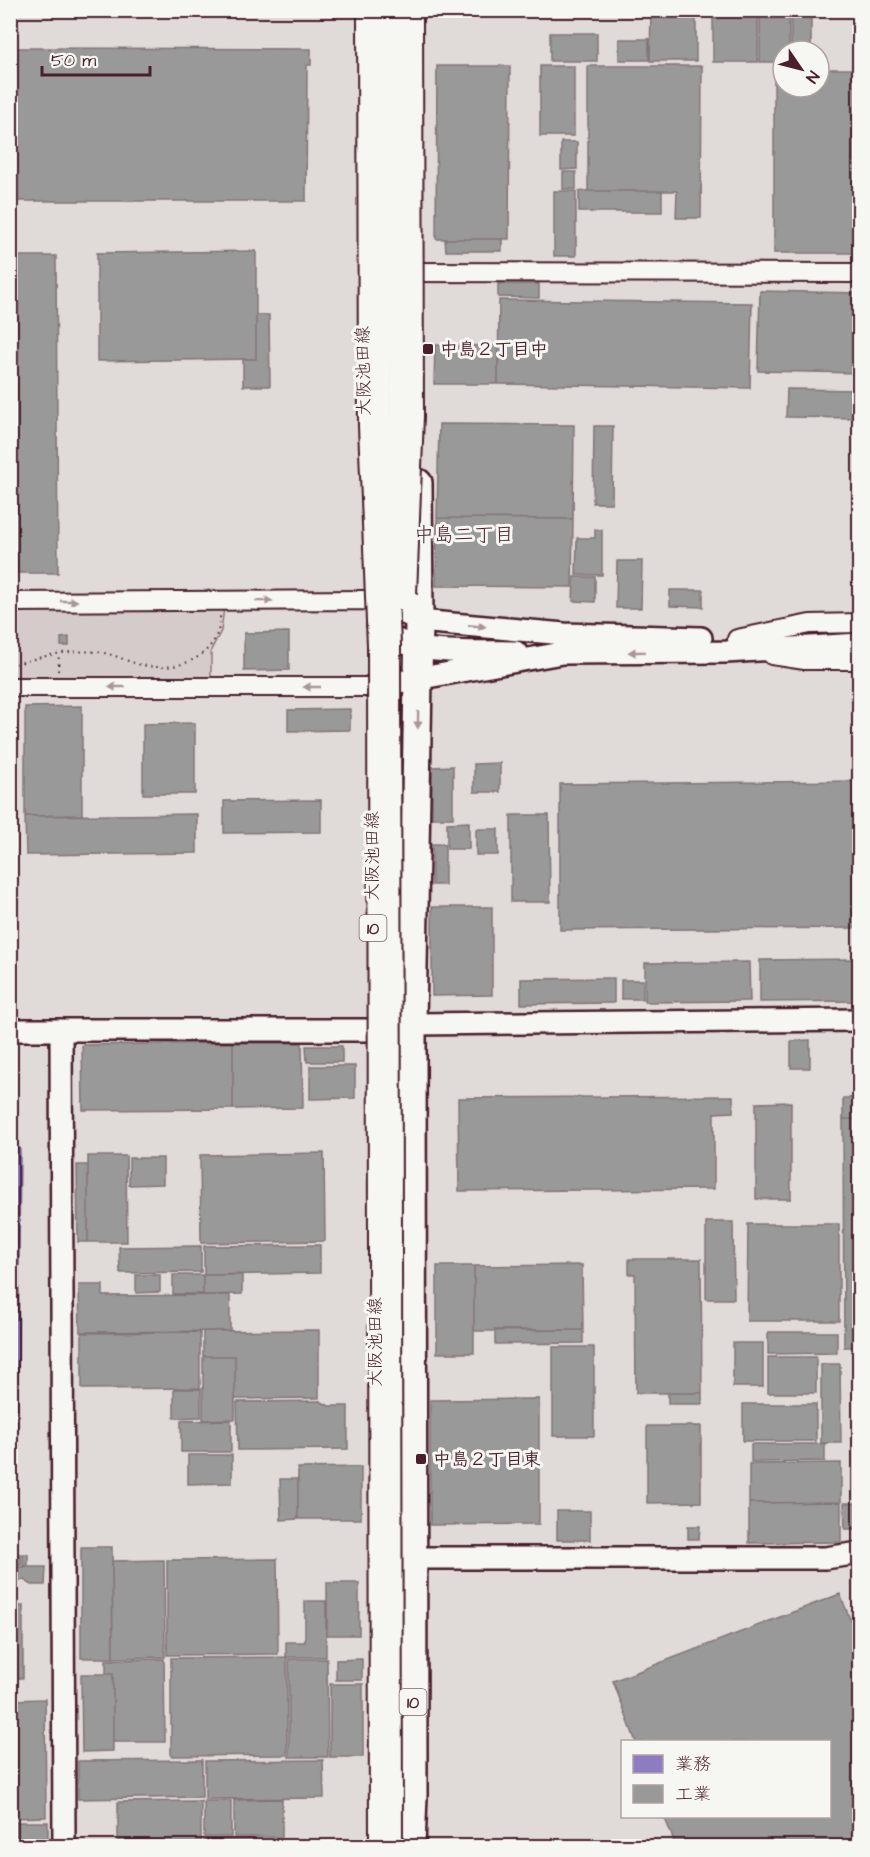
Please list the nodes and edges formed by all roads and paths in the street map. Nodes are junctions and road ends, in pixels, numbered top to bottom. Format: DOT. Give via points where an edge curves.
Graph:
graph roads {
  1 [pos="362,10"];
  2 [pos="417,10"];
  3 [pos="389,16"];
  4 [pos="362,272"];
  5 [pos="417,272"];
  6 [pos="860,273"];
  7 [pos="389,452"];
  8 [pos="366,600"];
  9 [pos="220,601"];
  10 [pos="10,602"];
  11 [pos="419,621"];
  12 [pos="860,623"];
  13 [pos="860,644"];
  14 [pos="737,645"];
  15 [pos="419,648"];
  16 [pos="59,653"];
  17 [pos="562,653"];
  18 [pos="860,660"];
  19 [pos="10,666"];
  20 [pos="58,670"];
  21 [pos="418,678"];
  22 [pos="10,687"];
  23 [pos="371,687"];
  24 [pos="860,1020"];
  25 [pos="412,1024"];
  26 [pos="61,1029"];
  27 [pos="374,1029"];
  28 [pos="10,1030"];
  29 [pos="860,1553"];
  30 [pos="376,1558"];
  31 [pos="413,1558"];
  32 [pos="64,1846"];
  33 [pos="378,1846"];
  34 [pos="386,1846"];
  35 [pos="402,1846"];
  36 [pos="412,1846"];
  1 -- 4 [label="main road, 大阪池田線 / 10"];
  2 -- 5 [label="main road, 大阪池田線 / 10"];
  3 -- 7 [label="highway"];
  3 -- 34 [label="highway, bridge" via="375,426 384,657"];
  3 -- 35 [label="highway, bridge" via="406,416 399,640"];
  4 -- 5 [label="street"];
  4 -- 8 [label="main road, 大阪池田線 / 10"];
  5 -- 6 [label="street"];
  5 -- 11 [label="main road, 大阪池田線 / 10"];
  9 -- 8 [label="street, one-way"];
  8 -- 11 [label="street"];
  8 -- 15 [label="street" via="374,620 386,634"];
  8 -- 23 [label="main road, 大阪池田線 / 10"];
  10 -- 9 [label="street, one-way"];
  9 -- 16 [label="path" via="218,629 211,645 183,665 143,665 99,652"];
  11 -- 14 [label="street, one-way"];
  11 -- 15 [label="main road, 大阪池田線 / 10"];
  12 -- 14 [label="street" via="810,624"];
  13 -- 14 [label="street"];
  14 -- 17 [label="street, one-way"];
  14 -- 18 [label="street" via="805,660"];
  15 -- 17 [label="street"];
  15 -- 21 [label="main road, 大阪池田線 / 10"];
  16 -- 19 [label="path"];
  16 -- 20 [label="path"];
  17 -- 21 [label="street"];
  21 -- 23 [label="street"];
  21 -- 25 [label="main road, 大阪池田線 / 10, one-way"];
  23 -- 22 [label="street, one-way"];
  23 -- 27 [label="main road, 大阪池田線 / 10"];
  24 -- 25 [label="street"];
  25 -- 27 [label="street"];
  25 -- 31 [label="main road, 大阪池田線 / 10"];
  26 -- 27 [label="street"];
  26 -- 28 [label="street"];
  26 -- 32 [label="street"];
  27 -- 30 [label="main road, 大阪池田線 / 10"];
  29 -- 31 [label="street" via="825,1558"];
  30 -- 31 [label="street"];
  30 -- 33 [label="main road, 大阪池田線 / 10"];
  31 -- 36 [label="main road, 大阪池田線 / 10"];
}
